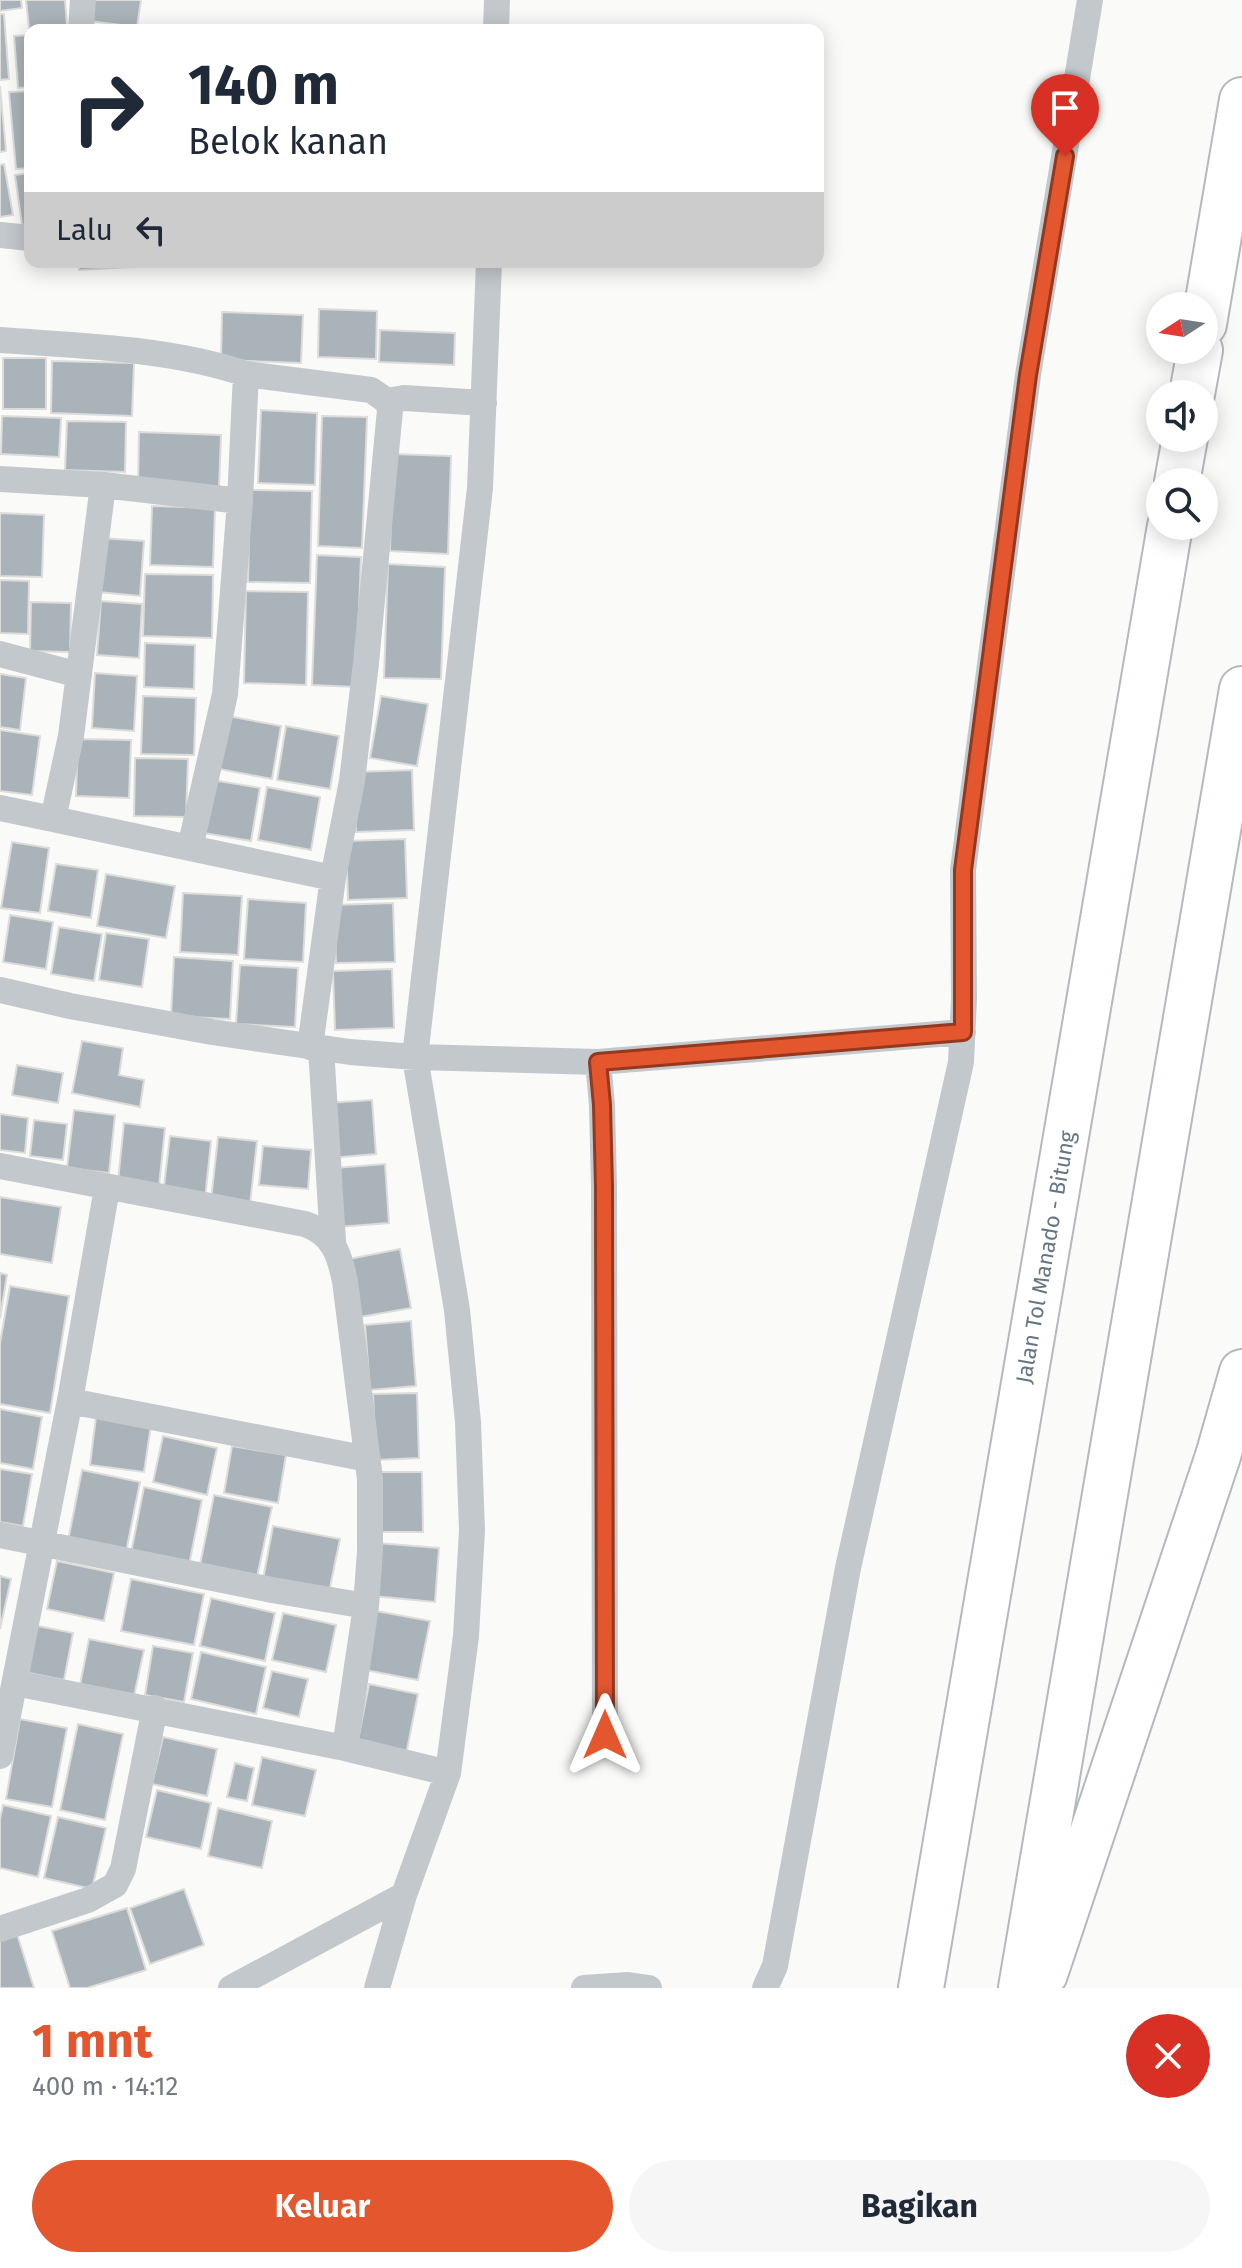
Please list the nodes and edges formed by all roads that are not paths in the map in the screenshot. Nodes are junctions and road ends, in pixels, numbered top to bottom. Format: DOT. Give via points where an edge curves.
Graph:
graph roads {
  1 [pos="83,0"];
  2 [pos="497,0"];
  3 [pos="1090,0"];
  4 [pos="81,24"];
  5 [pos="496,24"];
  6 [pos="1242,100"];
  7 [pos="0,235"];
  8 [pos="24,237"];
  9 [pos="489,268"];
  10 [pos="1209,292"];
  11 [pos="0,340"];
  12 [pos="246,374"];
  13 [pos="387,401"];
  14 [pos="484,403"];
  15 [pos="0,479"];
  16 [pos="103,485"];
  17 [pos="240,501"];
  18 [pos="1168,540"];
  19 [pos="0,654"];
  20 [pos="79,675"];
  21 [pos="1242,689"];
  22 [pos="0,808"];
  23 [pos="53,819"];
  24 [pos="190,848"];
  25 [pos="333,878"];
  26 [pos="0,990"];
  27 [pos="963,1032"];
  28 [pos="315,1048"];
  29 [pos="415,1057"];
  30 [pos="598,1062"];
  31 [pos="0,1166"];
  32 [pos="107,1188"];
  33 [pos="333,1241"];
  34 [pos="1242,1372"];
  35 [pos="70,1401"];
  36 [pos="368,1459"];
  37 [pos="0,1535"];
  38 [pos="42,1544"];
  39 [pos="366,1606"];
  40 [pos="15,1683"];
  41 [pos="155,1708"];
  42 [pos="605,1735"];
  43 [pos="345,1748"];
  44 [pos="0,1756"];
  45 [pos="448,1773"];
  46 [pos="404,1895"];
  47 [pos="0,1929"];
  48 [pos="231,1988"];
  49 [pos="377,1988"];
  50 [pos="584,1988"];
  51 [pos="649,1988"];
  52 [pos="765,1988"];
  53 [pos="921,1988"];
  54 [pos="1021,1988"];
  55 [pos="1041,1988"];
  1 -- 4 [label="street"];
  2 -- 5 [label="street"];
  3 -- 27 [label="street" via="1028,375 963,870"];
  6 -- 10 [label="highway"];
  7 -- 8 [label="street"];
  9 -- 14 [label="street"];
  11 -- 12 [label="street" via="108,348"];
  12 -- 13 [label="street" via="362,388"];
  12 -- 17 [label="street"];
  13 -- 14 [label="street"];
  13 -- 25 [label="street" via="366,663 352,781"];
  14 -- 29 [label="street" via="480,488"];
  15 -- 16 [label="street"];
  16 -- 17 [label="street"];
  16 -- 20 [label="street"];
  17 -- 24 [label="street" via="225,694"];
  18 -- 53 [label="highway, Jalan Tol Manado - Bitung"];
  19 -- 20 [label="street"];
  20 -- 23 [label="street"];
  21 -- 54 [label="highway"];
  22 -- 23 [label="street"];
  23 -- 24 [label="street"];
  24 -- 25 [label="street"];
  25 -- 28 [label="street"];
  26 -- 28 [label="street"];
  27 -- 30 [label="street"];
  27 -- 52 [label="street" via="961,1062 848,1568 775,1966"];
  28 -- 29 [label="street"];
  28 -- 33 [label="street"];
  29 -- 30 [label="street"];
  29 -- 45 [label="street" via="457,1310 468,1422 472,1530 466,1636"];
  30 -- 42 [label="street" via="604,1187"];
  31 -- 32 [label="street"];
  32 -- 33 [label="street" via="305,1224"];
  32 -- 35 [label="street"];
  33 -- 36 [label="street" via="345,1281"];
  34 -- 55 [label="highway"];
  35 -- 36 [label="street"];
  35 -- 38 [label="street"];
  36 -- 39 [label="street"];
  37 -- 38 [label="street"];
  38 -- 39 [label="street"];
  38 -- 40 [label="street"];
  39 -- 43 [label="street"];
  40 -- 41 [label="street"];
  40 -- 44 [label="street"];
  41 -- 43 [label="street"];
  41 -- 47 [label="street" via="123,1869 115,1885 88,1900"];
  43 -- 45 [label="street"];
  45 -- 46 [label="street"];
  46 -- 48 [label="street"];
  46 -- 49 [label="street"];
  50 -- 51 [label="street"];
}
